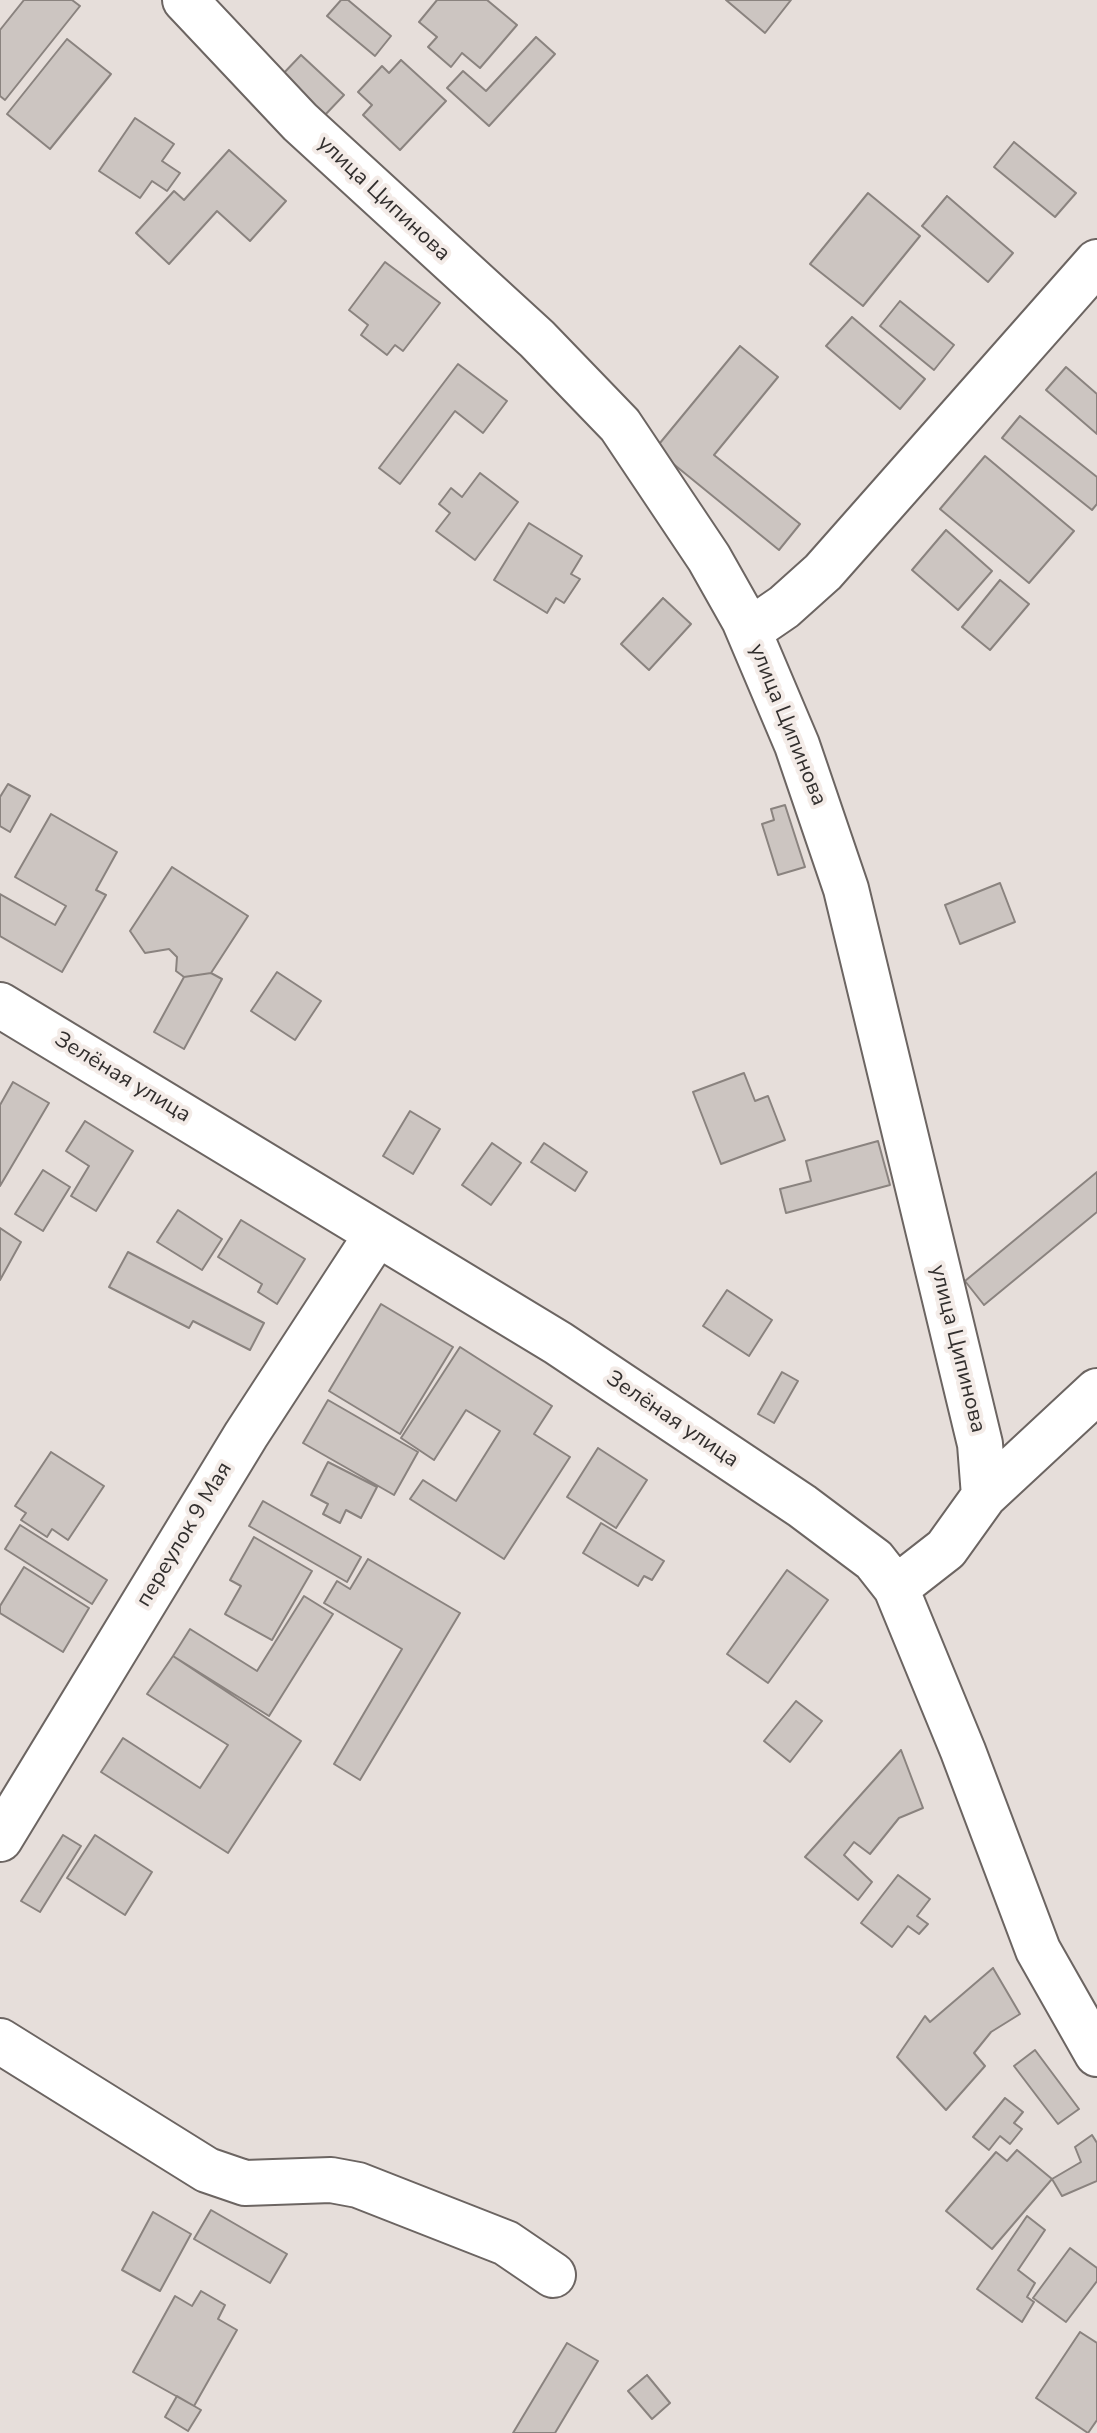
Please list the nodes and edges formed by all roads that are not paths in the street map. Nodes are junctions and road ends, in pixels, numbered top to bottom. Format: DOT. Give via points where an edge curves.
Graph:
graph roads {
  1 [pos="185,0"];
  2 [pos="1097,262"];
  3 [pos="749,631"];
  4 [pos="0,1005"];
  5 [pos="377,1234"];
  6 [pos="1097,1391"];
  7 [pos="984,1496"];
  8 [pos="896,1588"];
  9 [pos="0,1839"];
  10 [pos="0,2041"];
  11 [pos="1097,2054"];
  12 [pos="553,2275"];
  1 -- 3 [label="street, улица Ципинова" via="300,122 573,373 620,425 709,558"];
  2 -- 3 [label="street" via="823,572"];
  3 -- 7 [label="street, улица Ципинова" via="816,794 846,889 980,1444"];
  4 -- 5 [label="street, Зелёная улица"];
  5 -- 8 [label="street, Зелёная улица" via="558,1343 802,1506 874,1560"];
  5 -- 9 [label="street, переулок 9 Мая" via="246,1435"];
  6 -- 7 [label="street"];
  7 -- 8 [label="street" via="946,1549"];
  8 -- 11 [label="street, Зелёная улица" via="1038,1950"];
  10 -- 12 [label="street" via="207,2170 245,2183 331,2180 358,2185 506,2243"];
}
